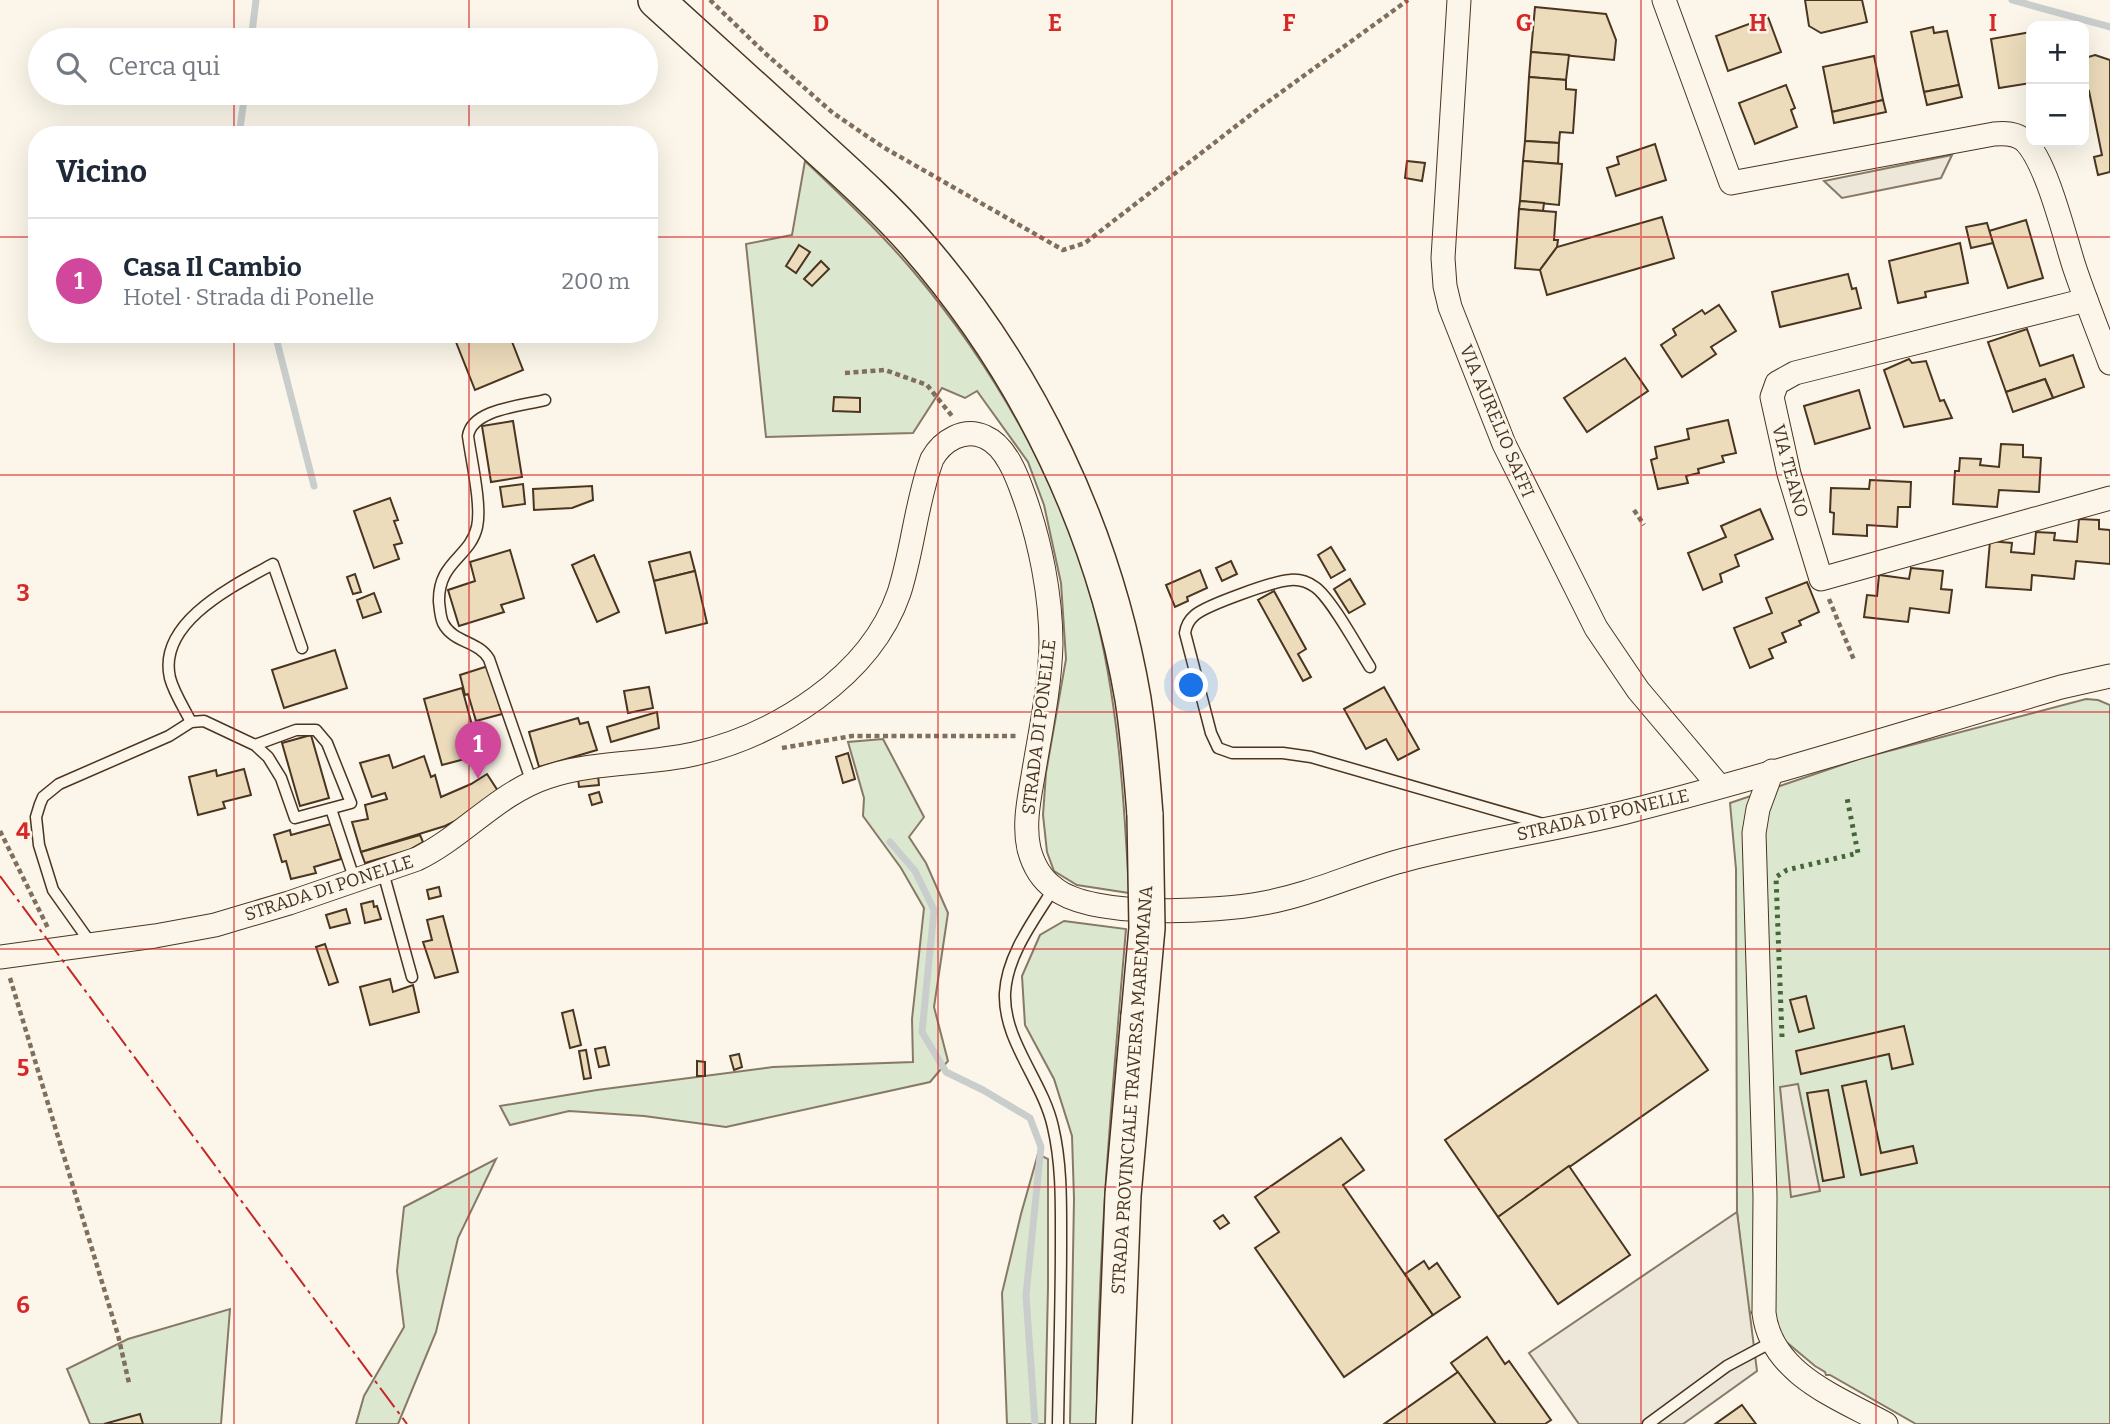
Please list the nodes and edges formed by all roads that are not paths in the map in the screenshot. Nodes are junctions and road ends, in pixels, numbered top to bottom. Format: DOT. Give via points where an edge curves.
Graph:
graph roads {
  1 [pos="656,0"];
  2 [pos="1459,0"];
  3 [pos="1664,0"];
  4 [pos="2086,300"];
  5 [pos="2110,363"];
  6 [pos="545,400"];
  7 [pos="2110,498"];
  8 [pos="302,648"];
  9 [pos="1370,667"];
  10 [pos="2110,676"];
  11 [pos="191,722"];
  12 [pos="256,744"];
  13 [pos="1772,771"];
  14 [pos="532,783"];
  15 [pos="1719,786"];
  16 [pos="331,809"];
  17 [pos="1556,827"];
  18 [pos="383,872"];
  19 [pos="355,881"];
  20 [pos="1054,888"];
  21 [pos="92,945"];
  22 [pos="3,957"];
  23 [pos="412,977"];
  24 [pos="1772,1342"];
  25 [pos="1058,1424"];
  26 [pos="1114,1424"];
  27 [pos="1648,1424"];
  28 [pos="1886,1424"];
  1 -- 26 [label="main road, STRADA PROVINCIALE TRAVERSA MAREMMANA, bridge" via="857,183 953,288 1042,426 1070,484 1110,598 1133,699 1145,815 1147,928 1121,1230"];
  2 -- 15 [label="street, VIA AURELIO SAFFI" via="1443,258 1450,306 1504,444 1596,628 1638,690"];
  3 -- 4 [label="street" via="1731,183 1994,134 2018,136 2032,150 2043,172"];
  4 -- 5 [label="street"];
  4 -- 7 [label="street, VIA TEANO" via="1795,373 1780,379 1772,397 1789,474 1821,579"];
  6 -- 14 [label="lane" via="486,415 468,430 477,528 444,573 439,597 446,628 489,659"];
  8 -- 11 [label="lane" via="273,564 209,601 181,631 169,665 174,688"];
  9 -- 17 [label="lane" via="1322,593 1304,581 1276,582 1213,606 1186,626 1211,733 1223,751 1311,757"];
  10 -- 13 [label="street, STRADA DI PONELLE"];
  11 -- 12 [label="lane" via="208,722"];
  11 -- 21 [label="lane" via="158,742 59,784 43,797 36,817 37,834 48,878"];
  12 -- 16 [label="lane" via="276,768 295,818"];
  12 -- 16 [label="lane" via="304,729 320,732 351,803"];
  13 -- 15 [label="street, STRADA DI PONELLE"];
  13 -- 24 [label="street" via="1754,833 1765,1186 1764,1313"];
  14 -- 18 [label="street, STRADA DI PONELLE" via="427,854"];
  14 -- 20 [label="street, STRADA DI PONELLE" via="568,770 719,747 780,723 809,704 862,656 883,627 901,585 932,459 941,446 962,435 987,438 1002,453 1020,486 1044,575 1050,659 1027,839 1035,864"];
  15 -- 17 [label="street, STRADA DI PONELLE"];
  16 -- 19 [label="lane"];
  17 -- 20 [label="street, STRADA DI PONELLE" via="1410,858 1303,894 1242,906 1175,910 1110,906 1074,900"];
  18 -- 19 [label="street, STRADA DI PONELLE"];
  18 -- 23 [label="lane"];
  19 -- 21 [label="street, STRADA DI PONELLE" via="215,925"];
  20 -- 25 [label="lane" via="1016,952 1005,998 1010,1026 1045,1100 1056,1144 1061,1217"];
  21 -- 22 [label="street, STRADA DI PONELLE"];
  24 -- 27 [label="lane" via="1727,1366"];
  24 -- 28 [label="street" via="1806,1379"];
}
